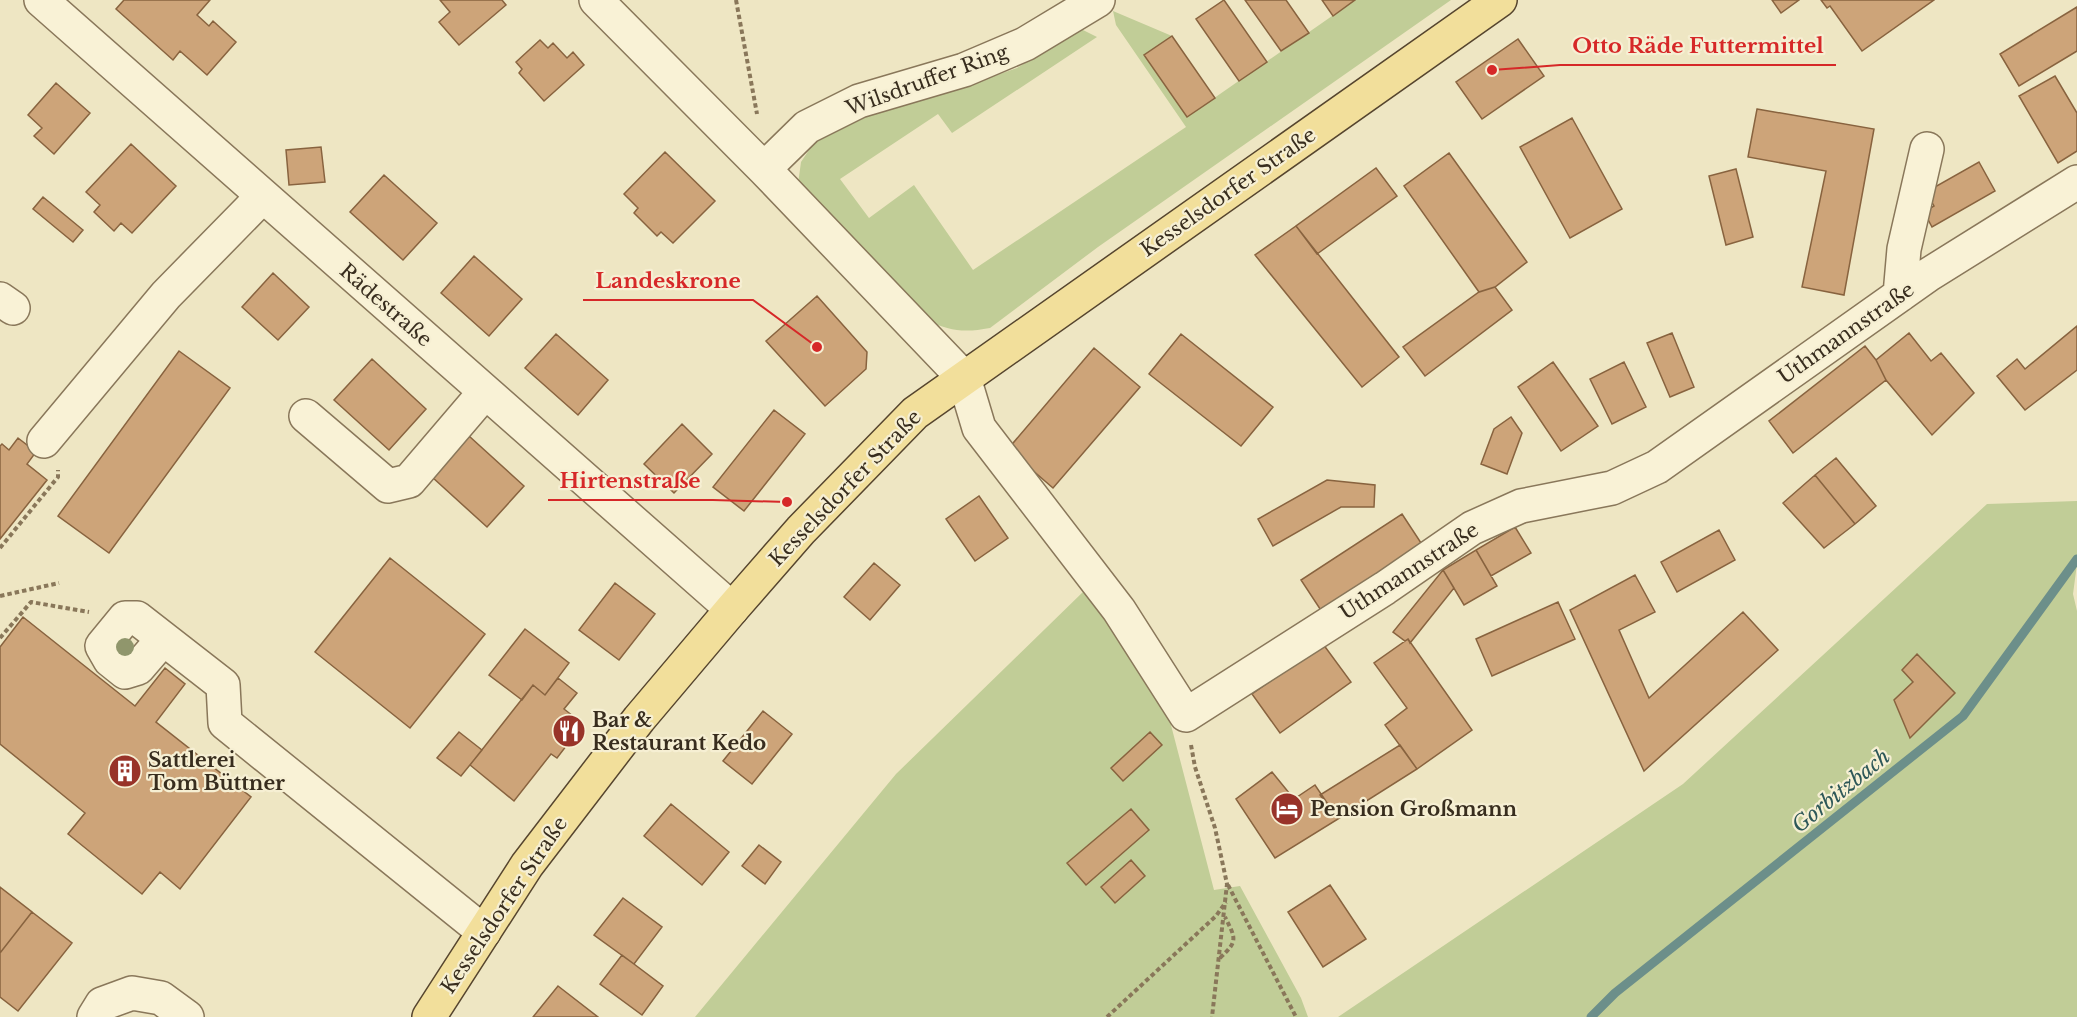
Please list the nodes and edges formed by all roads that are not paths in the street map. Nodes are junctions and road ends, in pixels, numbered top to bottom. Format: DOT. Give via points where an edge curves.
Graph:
graph roads {
  1 [pos="41,0"];
  2 [pos="596,0"];
  3 [pos="1098,0"];
  4 [pos="1500,0"];
  5 [pos="1927,149"];
  6 [pos="764,169"];
  7 [pos="2077,182"];
  8 [pos="262,196"];
  9 [pos="1900,295"];
  10 [pos="964,378"];
  11 [pos="485,392"];
  12 [pos="306,416"];
  13 [pos="53,430"];
  14 [pos="732,609"];
  15 [pos="163,639"];
  16 [pos="484,932"];
  17 [pos="101,1012"];
  18 [pos="142,1017"];
  19 [pos="187,1017"];
  20 [pos="429,1017"];
  1 -- 8 [label="street, Rädestraße"];
  2 -- 6 [label="street"];
  3 -- 6 [label="street, Wilsdruffer Ring" via="1025,44 964,70 859,101 807,127"];
  4 -- 10 [label="main road, Kesselsdorfer Straße"];
  5 -- 9 [label="street" via="1904,249"];
  6 -- 10 [label="street"];
  7 -- 9 [label="street, Uthmannstraße"];
  8 -- 11 [label="street, Rädestraße"];
  8 -- 13 [label="street" via="166,295"];
  9 -- 10 [label="street, Uthmannstraße" via="1657,467 1612,488 1521,506 1472,528 1186,715 1119,610 979,428"];
  10 -- 14 [label="main road, Kesselsdorfer Straße" via="915,413 809,521"];
  11 -- 12 [label="street" via="409,481 387,486"];
  11 -- 14 [label="street, Rädestraße"];
  14 -- 16 [label="main road, Kesselsdorfer Straße" via="639,719 527,865"];
  15 -- 15 [label="street" via="138,668 125,672 110,660 102,646 124,618 137,618"];
  15 -- 16 [label="street" via="223,685 225,723"];
  16 -- 20 [label="main road, Kesselsdorfer Straße"];
  17 -- 18 [label="street"];
  17 -- 19 [label="street" via="132,993 161,998"];
}
